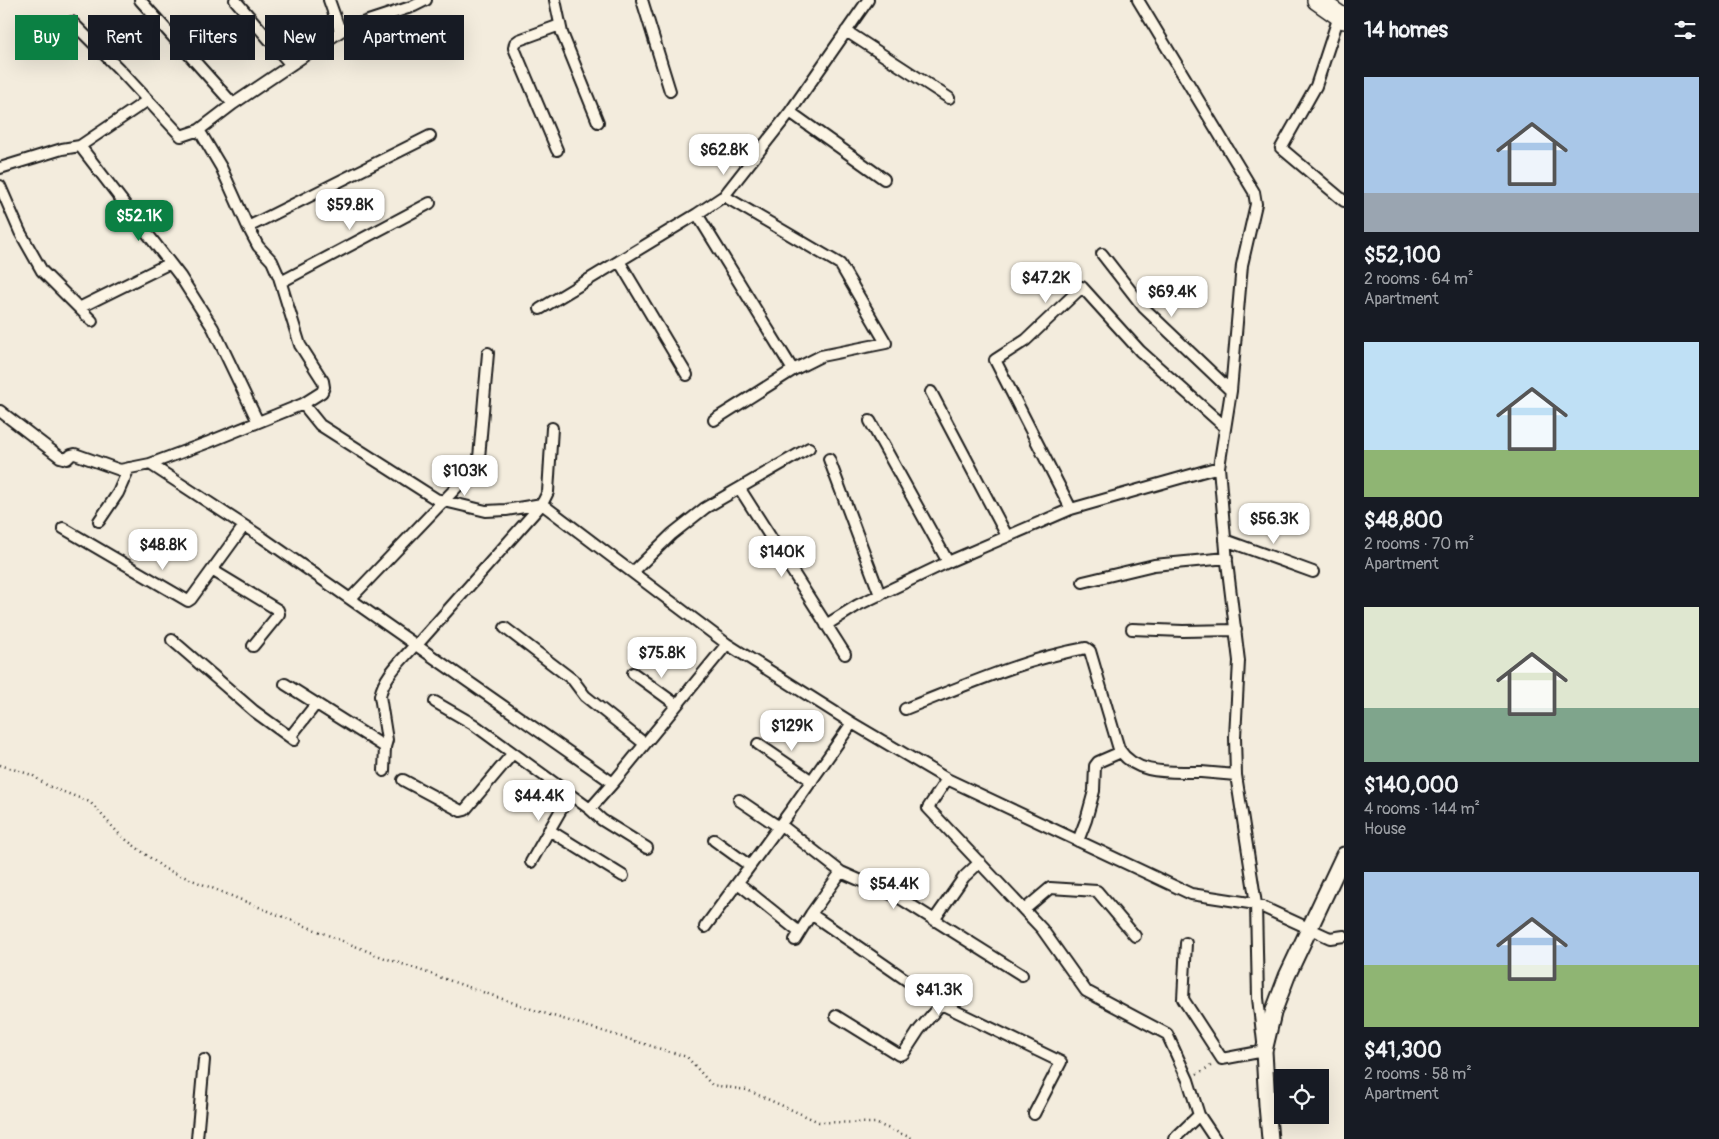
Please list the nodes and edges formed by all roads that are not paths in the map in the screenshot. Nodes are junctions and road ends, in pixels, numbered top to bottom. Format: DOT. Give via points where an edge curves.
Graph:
graph roads {
  1 [pos="140,0"];
  2 [pos="235,0"];
  3 [pos="330,0"];
  4 [pos="426,0"];
  5 [pos="555,0"];
  6 [pos="642,0"];
  7 [pos="868,0"];
  8 [pos="1138,0"];
  9 [pos="1317,0"];
  10 [pos="1341,17"];
  11 [pos="560,25"];
  12 [pos="78,28"];
  13 [pos="340,32"];
  14 [pos="846,32"];
  15 [pos="291,65"];
  16 [pos="670,91"];
  17 [pos="949,98"];
  18 [pos="148,100"];
  19 [pos="232,104"];
  20 [pos="790,112"];
  21 [pos="598,122"];
  22 [pos="199,130"];
  23 [pos="430,136"];
  24 [pos="80,146"];
  25 [pos="557,150"];
  26 [pos="0,168"];
  27 [pos="884,179"];
  28 [pos="0,186"];
  29 [pos="724,196"];
  30 [pos="1344,201"];
  31 [pos="430,203"];
  32 [pos="697,214"];
  33 [pos="248,227"];
  34 [pos="1102,254"];
  35 [pos="619,261"];
  36 [pos="170,263"];
  37 [pos="281,282"];
  38 [pos="79,308"];
  39 [pos="540,309"];
  40 [pos="92,321"];
  41 [pos="488,352"];
  42 [pos="793,370"];
  43 [pos="687,375"];
  44 [pos="1231,391"];
  45 [pos="931,392"];
  46 [pos="303,404"];
  47 [pos="0,411"];
  48 [pos="714,420"];
  49 [pos="870,421"];
  50 [pos="258,422"];
  51 [pos="1225,427"];
  52 [pos="552,428"];
  53 [pos="809,448"];
  54 [pos="829,459"];
  55 [pos="150,464"];
  56 [pos="1219,467"];
  57 [pos="129,468"];
  58 [pos="740,488"];
  59 [pos="444,501"];
  60 [pos="542,504"];
  61 [pos="1071,509"];
  62 [pos="99,521"];
  63 [pos="244,526"];
  64 [pos="63,528"];
  65 [pos="1007,536"];
  66 [pos="1226,540"];
  67 [pos="1227,558"];
  68 [pos="948,562"];
  69 [pos="212,570"];
  70 [pos="632,572"];
  71 [pos="1313,572"];
  72 [pos="1083,582"];
  73 [pos="880,595"];
  74 [pos="350,599"];
  75 [pos="826,625"];
  76 [pos="505,628"];
  77 [pos="1132,629"];
  78 [pos="1236,630"];
  79 [pos="172,640"];
  80 [pos="727,644"];
  81 [pos="415,645"];
  82 [pos="254,646"];
  83 [pos="845,654"];
  84 [pos="633,673"];
  85 [pos="285,684"];
  86 [pos="435,702"];
  87 [pos="316,704"];
  88 [pos="677,705"];
  89 [pos="905,709"];
  90 [pos="852,723"];
  91 [pos="645,744"];
  92 [pos="758,744"];
  93 [pos="385,747"];
  94 [pos="1121,752"];
  95 [pos="513,753"];
  96 [pos="384,770"];
  97 [pos="1236,775"];
  98 [pos="947,779"];
  99 [pos="403,780"];
  100 [pos="812,781"];
  101 [pos="613,783"];
  102 [pos="570,794"];
  103 [pos="739,800"];
  104 [pos="590,809"];
  105 [pos="780,826"];
  106 [pos="549,830"];
  107 [pos="714,840"];
  108 [pos="1078,840"];
  109 [pos="647,848"];
  110 [pos="1344,855"];
  111 [pos="531,862"];
  112 [pos="980,862"];
  113 [pos="750,866"];
  114 [pos="841,872"];
  115 [pos="623,876"];
  116 [pos="738,883"];
  117 [pos="1256,904"];
  118 [pos="1024,910"];
  119 [pos="811,914"];
  120 [pos="934,920"];
  121 [pos="705,927"];
  122 [pos="1308,928"];
  123 [pos="1135,936"];
  124 [pos="1344,936"];
  125 [pos="1186,943"];
  126 [pos="1022,975"];
  127 [pos="941,1004"];
  128 [pos="836,1016"];
  129 [pos="1264,1051"];
  130 [pos="204,1060"];
  131 [pos="1034,1114"];
  132 [pos="1199,1115"];
  133 [pos="197,1139"];
  134 [pos="1174,1139"];
  135 [pos="1215,1139"];
  136 [pos="1270,1139"];
  1 -- 19 [label="street"];
  2 -- 15 [label="street"];
  3 -- 13 [label="street"];
  4 -- 13 [label="street"];
  5 -- 11 [label="street"];
  6 -- 16 [label="street"];
  7 -- 14 [label="street"];
  8 -- 44 [label="street" via="1254,192 1256,204 1242,265"];
  9 -- 10 [label="highway"];
  10 -- 30 [label="street" via="1316,86 1280,148"];
  11 -- 21 [label="street"];
  11 -- 25 [label="street" via="519,40 514,48"];
  12 -- 18 [label="street"];
  13 -- 15 [label="street"];
  14 -- 17 [label="street"];
  14 -- 20 [label="street"];
  15 -- 19 [label="street"];
  18 -- 22 [label="street" via="181,136"];
  18 -- 24 [label="street"];
  19 -- 22 [label="street"];
  20 -- 27 [label="street"];
  20 -- 29 [label="street"];
  22 -- 33 [label="street" via="221,167"];
  23 -- 33 [label="street"];
  24 -- 26 [label="street"];
  24 -- 36 [label="street"];
  28 -- 38 [label="street" via="37,264"];
  29 -- 32 [label="street"];
  29 -- 42 [label="street" via="840,264 886,342 821,356"];
  31 -- 37 [label="street"];
  32 -- 35 [label="street"];
  32 -- 42 [label="street"];
  33 -- 37 [label="street" via="258,246 272,261"];
  34 -- 44 [label="street" via="1144,308"];
  35 -- 39 [label="street"];
  35 -- 43 [label="street"];
  36 -- 38 [label="street"];
  36 -- 50 [label="street" via="213,328"];
  37 -- 46 [label="street" via="300,345 323,381 322,392"];
  38 -- 40 [label="street"];
  41 -- 59 [label="street" via="479,458 475,468"];
  42 -- 48 [label="street"];
  44 -- 51 [label="street"];
  45 -- 65 [label="street"];
  46 -- 50 [label="street"];
  46 -- 59 [label="street" via="324,428"];
  47 -- 57 [label="street" via="60,457 67,459 75,454 120,470"];
  49 -- 68 [label="street"];
  50 -- 55 [label="street"];
  51 -- 56 [label="street"];
  51 -- 61 [label="street" via="1140,351 1082,287 1026,340 996,360"];
  52 -- 60 [label="street" via="548,492"];
  53 -- 58 [label="street"];
  54 -- 73 [label="street"];
  55 -- 57 [label="street"];
  55 -- 63 [label="street"];
  56 -- 61 [label="street"];
  56 -- 66 [label="street"];
  57 -- 62 [label="street" via="118,493"];
  58 -- 70 [label="street" via="705,508"];
  58 -- 75 [label="street"];
  59 -- 60 [label="street" via="486,511"];
  59 -- 74 [label="street"];
  60 -- 70 [label="street"];
  60 -- 81 [label="street"];
  61 -- 65 [label="street"];
  63 -- 69 [label="street"];
  63 -- 74 [label="street"];
  64 -- 69 [label="street" via="188,601"];
  65 -- 68 [label="street"];
  66 -- 67 [label="street"];
  66 -- 71 [label="street"];
  67 -- 72 [label="street" via="1154,565"];
  67 -- 78 [label="street"];
  68 -- 73 [label="street"];
  69 -- 82 [label="street" via="278,610"];
  70 -- 80 [label="street"];
  73 -- 75 [label="street"];
  74 -- 81 [label="street"];
  75 -- 83 [label="street"];
  76 -- 91 [label="street" via="573,680 585,696"];
  77 -- 78 [label="street"];
  78 -- 97 [label="street" via="1239,661"];
  79 -- 87 [label="street" via="254,711 292,739"];
  80 -- 88 [label="street"];
  80 -- 90 [label="street"];
  81 -- 93 [label="street" via="381,691"];
  81 -- 101 [label="street"];
  84 -- 88 [label="street"];
  85 -- 87 [label="street"];
  86 -- 95 [label="street" via="474,724"];
  87 -- 93 [label="street"];
  88 -- 91 [label="street"];
  89 -- 94 [label="street" via="998,673 1066,651 1086,648 1090,651"];
  90 -- 98 [label="street"];
  90 -- 100 [label="street"];
  91 -- 101 [label="street"];
  92 -- 100 [label="street"];
  93 -- 96 [label="street"];
  94 -- 97 [label="street" via="1140,767 1162,772"];
  94 -- 108 [label="street" via="1095,766 1094,791"];
  95 -- 99 [label="street" via="461,811"];
  95 -- 102 [label="street"];
  97 -- 117 [label="street"];
  98 -- 108 [label="street"];
  98 -- 112 [label="street" via="928,808"];
  100 -- 105 [label="street"];
  101 -- 104 [label="street"];
  102 -- 104 [label="street"];
  102 -- 106 [label="street"];
  103 -- 105 [label="street"];
  104 -- 109 [label="street"];
  105 -- 113 [label="street"];
  105 -- 114 [label="street"];
  106 -- 111 [label="street"];
  106 -- 115 [label="street"];
  107 -- 113 [label="street"];
  108 -- 117 [label="street" via="1191,894"];
  110 -- 122 [label="main road"];
  112 -- 118 [label="street"];
  112 -- 120 [label="street" via="964,876"];
  113 -- 116 [label="street"];
  114 -- 119 [label="street"];
  114 -- 120 [label="street" via="898,897"];
  116 -- 119 [label="street" via="797,936"];
  116 -- 121 [label="street"];
  117 -- 122 [label="street"];
  117 -- 129 [label="street" via="1258,998"];
  118 -- 123 [label="street" via="1050,888 1097,891"];
  118 -- 132 [label="street" via="1086,991 1167,1034 1188,1080"];
  119 -- 127 [label="street"];
  120 -- 126 [label="street"];
  122 -- 124 [label="street" via="1330,938"];
  122 -- 129 [label="main road" via="1286,976"];
  125 -- 129 [label="street" via="1183,999 1222,1059"];
  127 -- 128 [label="street" via="918,1030 904,1053 899,1055"];
  127 -- 131 [label="street" via="1061,1062"];
  129 -- 136 [label="main road"];
  130 -- 133 [label="street"];
  132 -- 134 [label="street"];
  132 -- 135 [label="street"];
}
